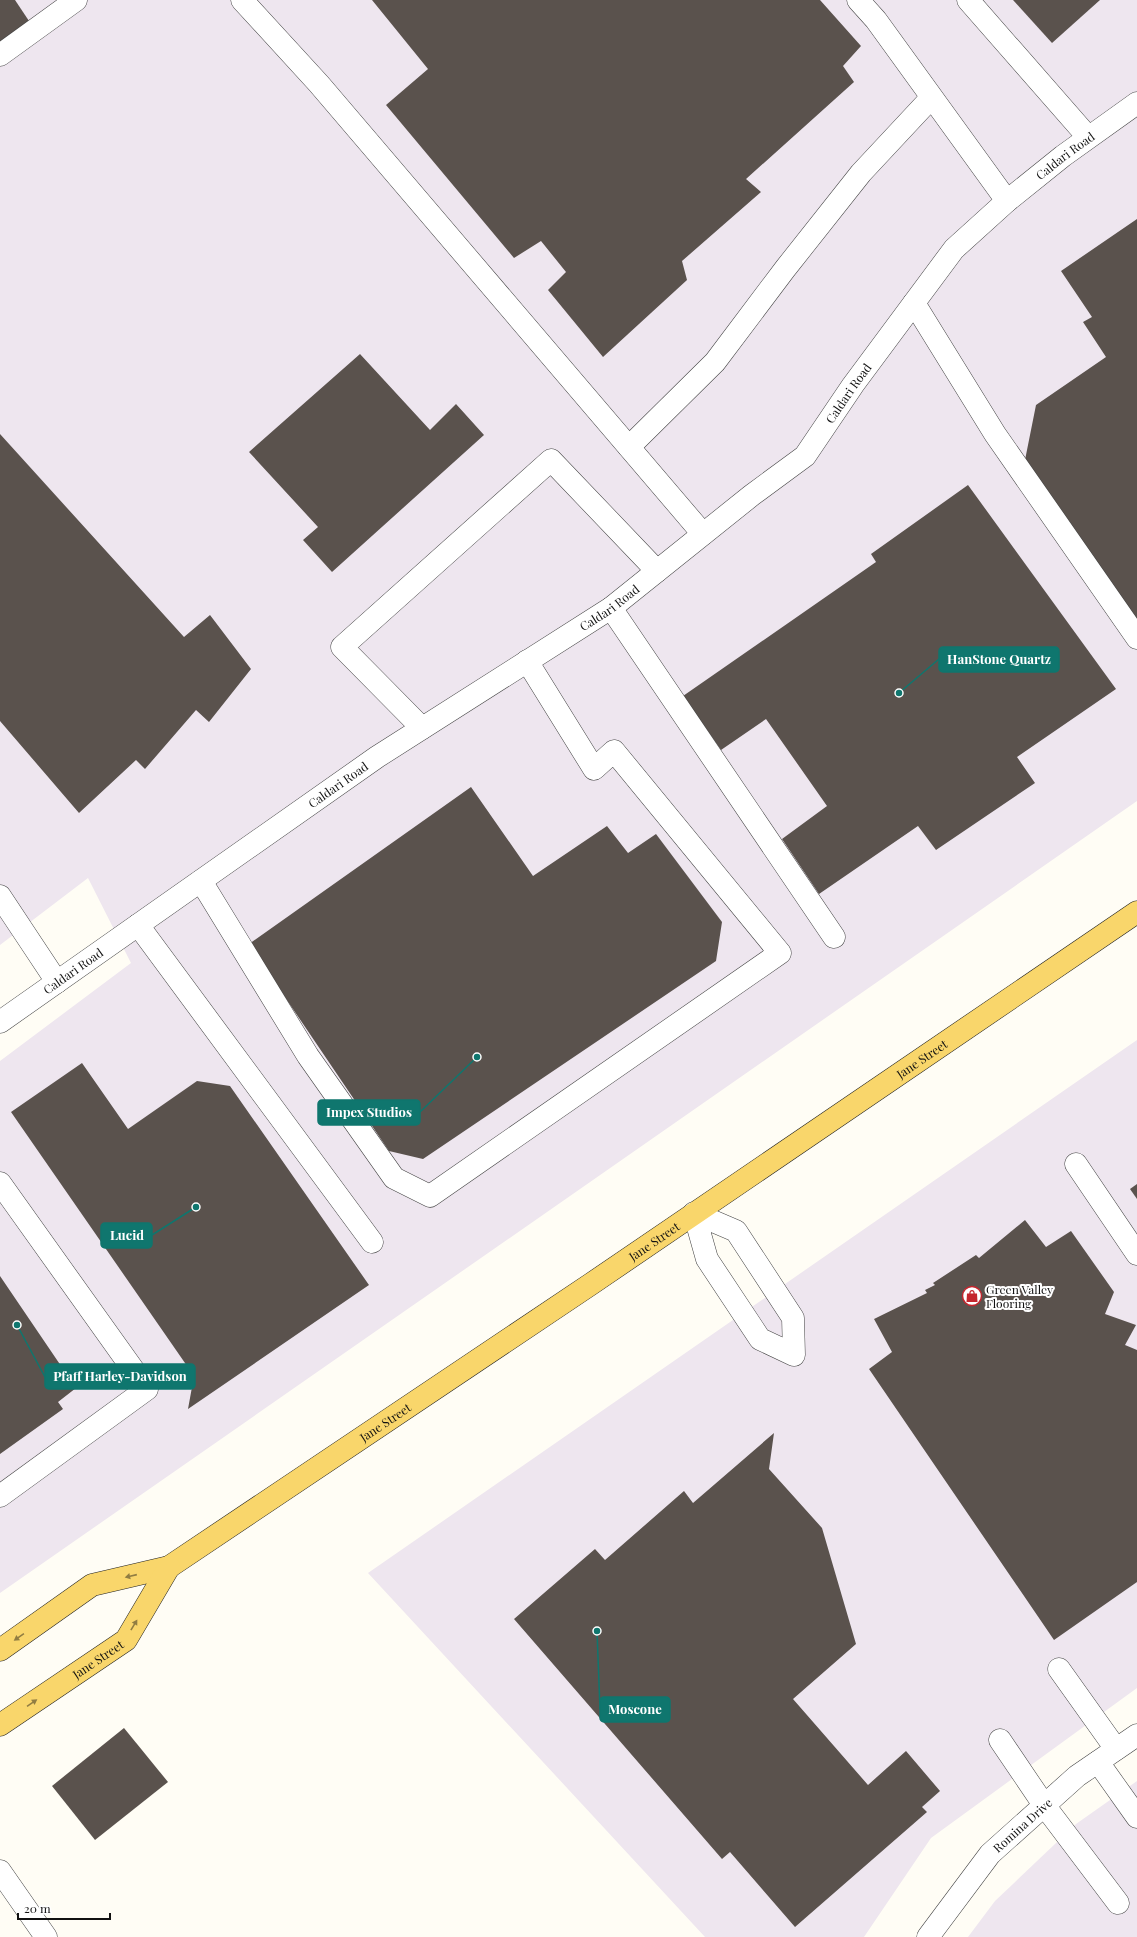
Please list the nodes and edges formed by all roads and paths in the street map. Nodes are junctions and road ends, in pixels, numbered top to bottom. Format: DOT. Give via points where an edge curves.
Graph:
graph roads {
  1 [pos="76,0"];
  2 [pos="242,0"];
  3 [pos="858,0"];
  4 [pos="968,0"];
  5 [pos="0,55"];
  6 [pos="931,98"];
  7 [pos="1137,103"];
  8 [pos="1088,137"];
  9 [pos="1007,201"];
  10 [pos="914,303"];
  11 [pos="629,447"];
  12 [pos="703,534"];
  13 [pos="657,571"];
  14 [pos="611,608"];
  15 [pos="1137,638"];
  16 [pos="527,661"];
  17 [pos="422,728"];
  18 [pos="201,881"];
  19 [pos="0,896"];
  20 [pos="1137,912"];
  21 [pos="138,925"];
  22 [pos="834,937"];
  23 [pos="57,982"];
  24 [pos="0,1022"];
  25 [pos="1076,1164"];
  26 [pos="0,1182"];
  27 [pos="694,1213"];
  28 [pos="372,1242"];
  29 [pos="1137,1254"];
  30 [pos="0,1496"];
  31 [pos="169,1567"];
  32 [pos="0,1650"];
  33 [pos="1059,1669"];
  34 [pos="0,1725"];
  35 [pos="1137,1735"];
  36 [pos="1000,1740"];
  37 [pos="1116,1749"];
  38 [pos="1098,1762"];
  39 [pos="1044,1805"];
  40 [pos="1137,1817"];
  41 [pos="0,1872"];
  42 [pos="1118,1903"];
  43 [pos="46,1937"];
  44 [pos="928,1937"];
  1 -- 5 [label="street"];
  2 -- 11 [label="street" via="319,84"];
  3 -- 6 [label="street" via="876,20"];
  4 -- 8 [label="street"];
  6 -- 9 [label="street"];
  6 -- 11 [label="street" via="860,173 715,362"];
  7 -- 8 [label="street, Caldari Road"];
  8 -- 9 [label="street, Caldari Road"];
  9 -- 10 [label="street, Caldari Road" via="954,250"];
  10 -- 12 [label="street, Caldari Road" via="853,385 805,456"];
  10 -- 15 [label="street" via="995,434"];
  11 -- 12 [label="street"];
  12 -- 13 [label="street, Caldari Road"];
  13 -- 14 [label="street, Caldari Road"];
  13 -- 17 [label="street" via="551,460 342,648"];
  14 -- 16 [label="street, Caldari Road"];
  14 -- 22 [label="street"];
  16 -- 17 [label="street, Caldari Road"];
  16 -- 18 [label="street" via="594,769 614,751 780,953 430,1196 394,1178 308,1056"];
  17 -- 18 [label="street, Caldari Road"];
  18 -- 21 [label="street, Caldari Road"];
  19 -- 23 [label="street"];
  20 -- 27 [label="main road, Jane Street"];
  21 -- 23 [label="street, Caldari Road"];
  21 -- 28 [label="street"];
  23 -- 24 [label="street, Caldari Road"];
  25 -- 29 [label="street"];
  26 -- 30 [label="street" via="147,1389"];
  27 -- 27 [label="street" via="706,1259 760,1338 794,1355 793,1318 736,1231"];
  27 -- 31 [label="main road, Jane Street"];
  31 -- 32 [label="main road, Jane Street, one-way" via="92,1585"];
  34 -- 31 [label="main road, Jane Street, one-way" via="126,1640"];
  33 -- 37 [label="street"];
  35 -- 37 [label="street, Romina Drive"];
  36 -- 39 [label="street"];
  37 -- 38 [label="street, Romina Drive"];
  38 -- 39 [label="street, Romina Drive" via="1077,1776"];
  38 -- 40 [label="street"];
  39 -- 42 [label="street"];
  39 -- 44 [label="street, Romina Drive" via="990,1854"];
  41 -- 43 [label="street"];
}
